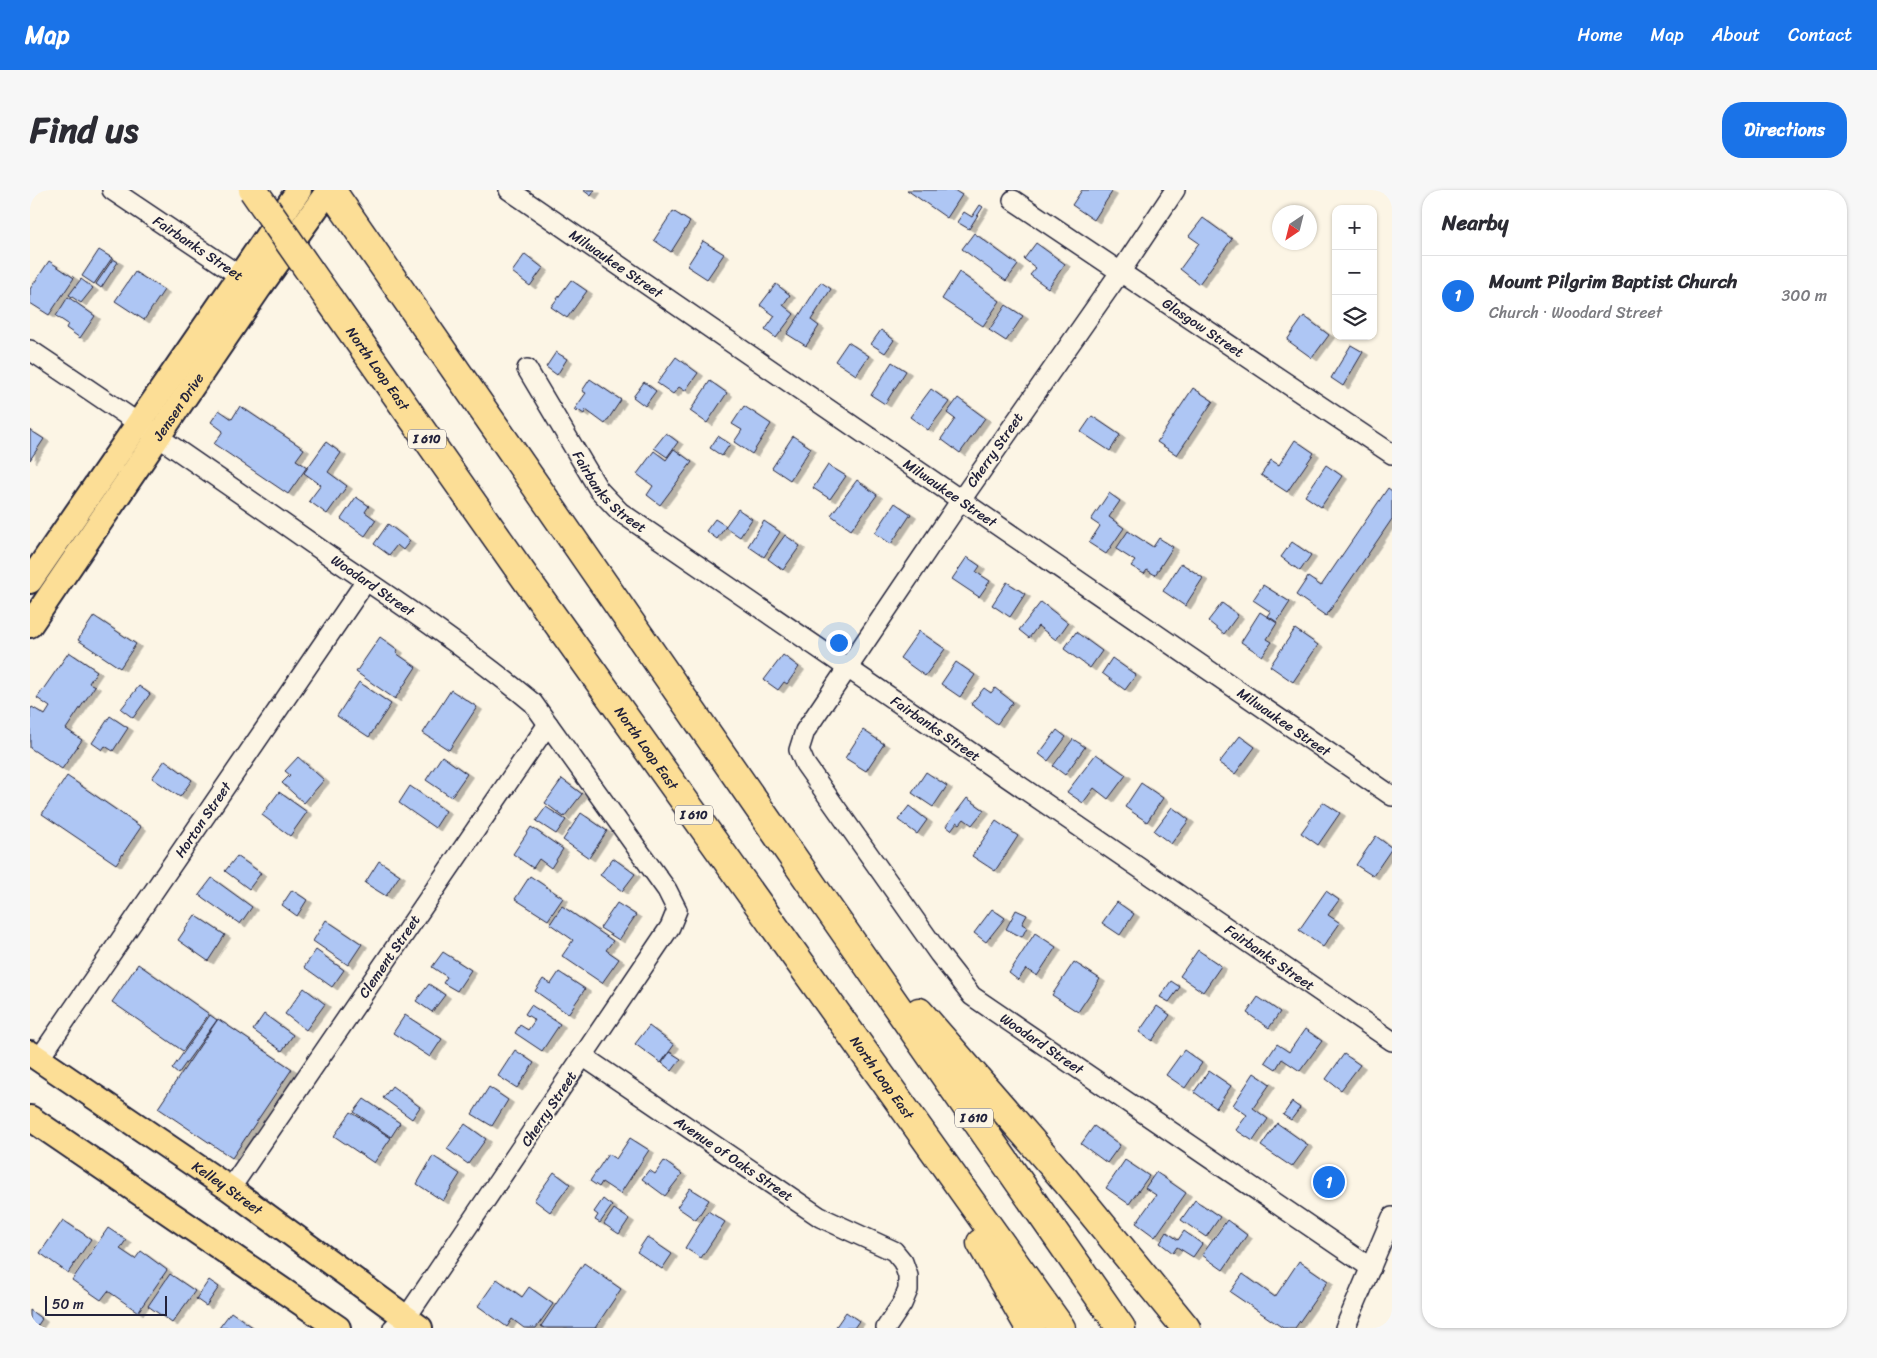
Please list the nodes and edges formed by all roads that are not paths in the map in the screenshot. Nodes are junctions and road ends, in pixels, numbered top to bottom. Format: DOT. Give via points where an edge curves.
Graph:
graph roads {
  1 [pos="112,190"];
  2 [pos="253,190"];
  3 [pos="299,190"];
  4 [pos="330,190"];
  5 [pos="509,190"];
  6 [pos="1175,190"];
  7 [pos="1014,200"];
  8 [pos="1121,271"];
  9 [pos="240,275"];
  10 [pos="259,288"];
  11 [pos="30,350"];
  12 [pos="527,369"];
  13 [pos="138,423"];
  14 [pos="159,437"];
  15 [pos="1392,454"];
  16 [pos="961,500"];
  17 [pos="30,581"];
  18 [pos="366,581"];
  19 [pos="30,625"];
  20 [pos="847,668"];
  21 [pos="548,724"];
  22 [pos="803,738"];
  23 [pos="1392,796"];
  24 [pos="661,881"];
  25 [pos="828,908"];
  26 [pos="1392,1041"];
  27 [pos="34,1056"];
  28 [pos="584,1057"];
  29 [pos="899,1102"];
  30 [pos="30,1118"];
  31 [pos="230,1189"];
  32 [pos="1392,1217"];
  33 [pos="1371,1268"];
  34 [pos="406,1325"];
  35 [pos="338,1328"];
  36 [pos="886,1328"];
  37 [pos="1030,1328"];
  38 [pos="1061,1328"];
  39 [pos="1121,1328"];
  40 [pos="1186,1328"];
  41 [pos="1345,1328"];
  1 -- 9 [label="street, Fairbanks Street"];
  2 -- 29 [label="highway, North Loop East / I 610, bridge"];
  3 -- 9 [label="main road, Jensen Drive"];
  4 -- 10 [label="main road, Jensen Drive"];
  4 -- 25 [label="highway, I 610"];
  5 -- 16 [label="street, Milwaukee Street"];
  6 -- 8 [label="street, Cherry Street"];
  7 -- 8 [label="street, Glasgow Street"];
  8 -- 15 [label="street, Glasgow Street"];
  8 -- 16 [label="street, Cherry Street"];
  9 -- 10 [label="street, Fairbanks Street"];
  9 -- 13 [label="main road, Jensen Drive"];
  10 -- 14 [label="main road, Jensen Drive"];
  11 -- 13 [label="street, Woodard Street"];
  12 -- 20 [label="street, Fairbanks Street" via="598,490 620,512"];
  13 -- 14 [label="street, Woodard Street"];
  13 -- 17 [label="main road, Jensen Drive"];
  14 -- 18 [label="street, Woodard Street"];
  14 -- 19 [label="main road, Jensen Drive"];
  16 -- 20 [label="street, Cherry Street"];
  16 -- 23 [label="street, Milwaukee Street"];
  18 -- 21 [label="street, Woodard Street" via="505,680 533,703"];
  18 -- 27 [label="street, Horton Street"];
  20 -- 22 [label="street, Cherry Street"];
  20 -- 26 [label="street, Fairbanks Street"];
  21 -- 24 [label="street, Woodard Street"];
  21 -- 31 [label="street, Clement Street"];
  22 -- 33 [label="street, Woodard Street" via="799,750 804,764 972,996"];
  24 -- 28 [label="street, Cherry Street" via="677,910 670,927"];
  25 -- 39 [label="highway, I 610"];
  25 -- 40 [label="highway" via="1066,1181"];
  27 -- 31 [label="main road, Kelley Street"];
  28 -- 34 [label="street, Cherry Street"];
  28 -- 36 [label="street, Avenue of Oaks Street" via="820,1217 890,1249 903,1262 908,1290"];
  29 -- 37 [label="highway"];
  29 -- 38 [label="highway, North Loop East / I 610"];
  30 -- 35 [label="main road"];
  31 -- 34 [label="main road, Kelley Street"];
  32 -- 33 [label="street"];
  33 -- 41 [label="street"];
}
